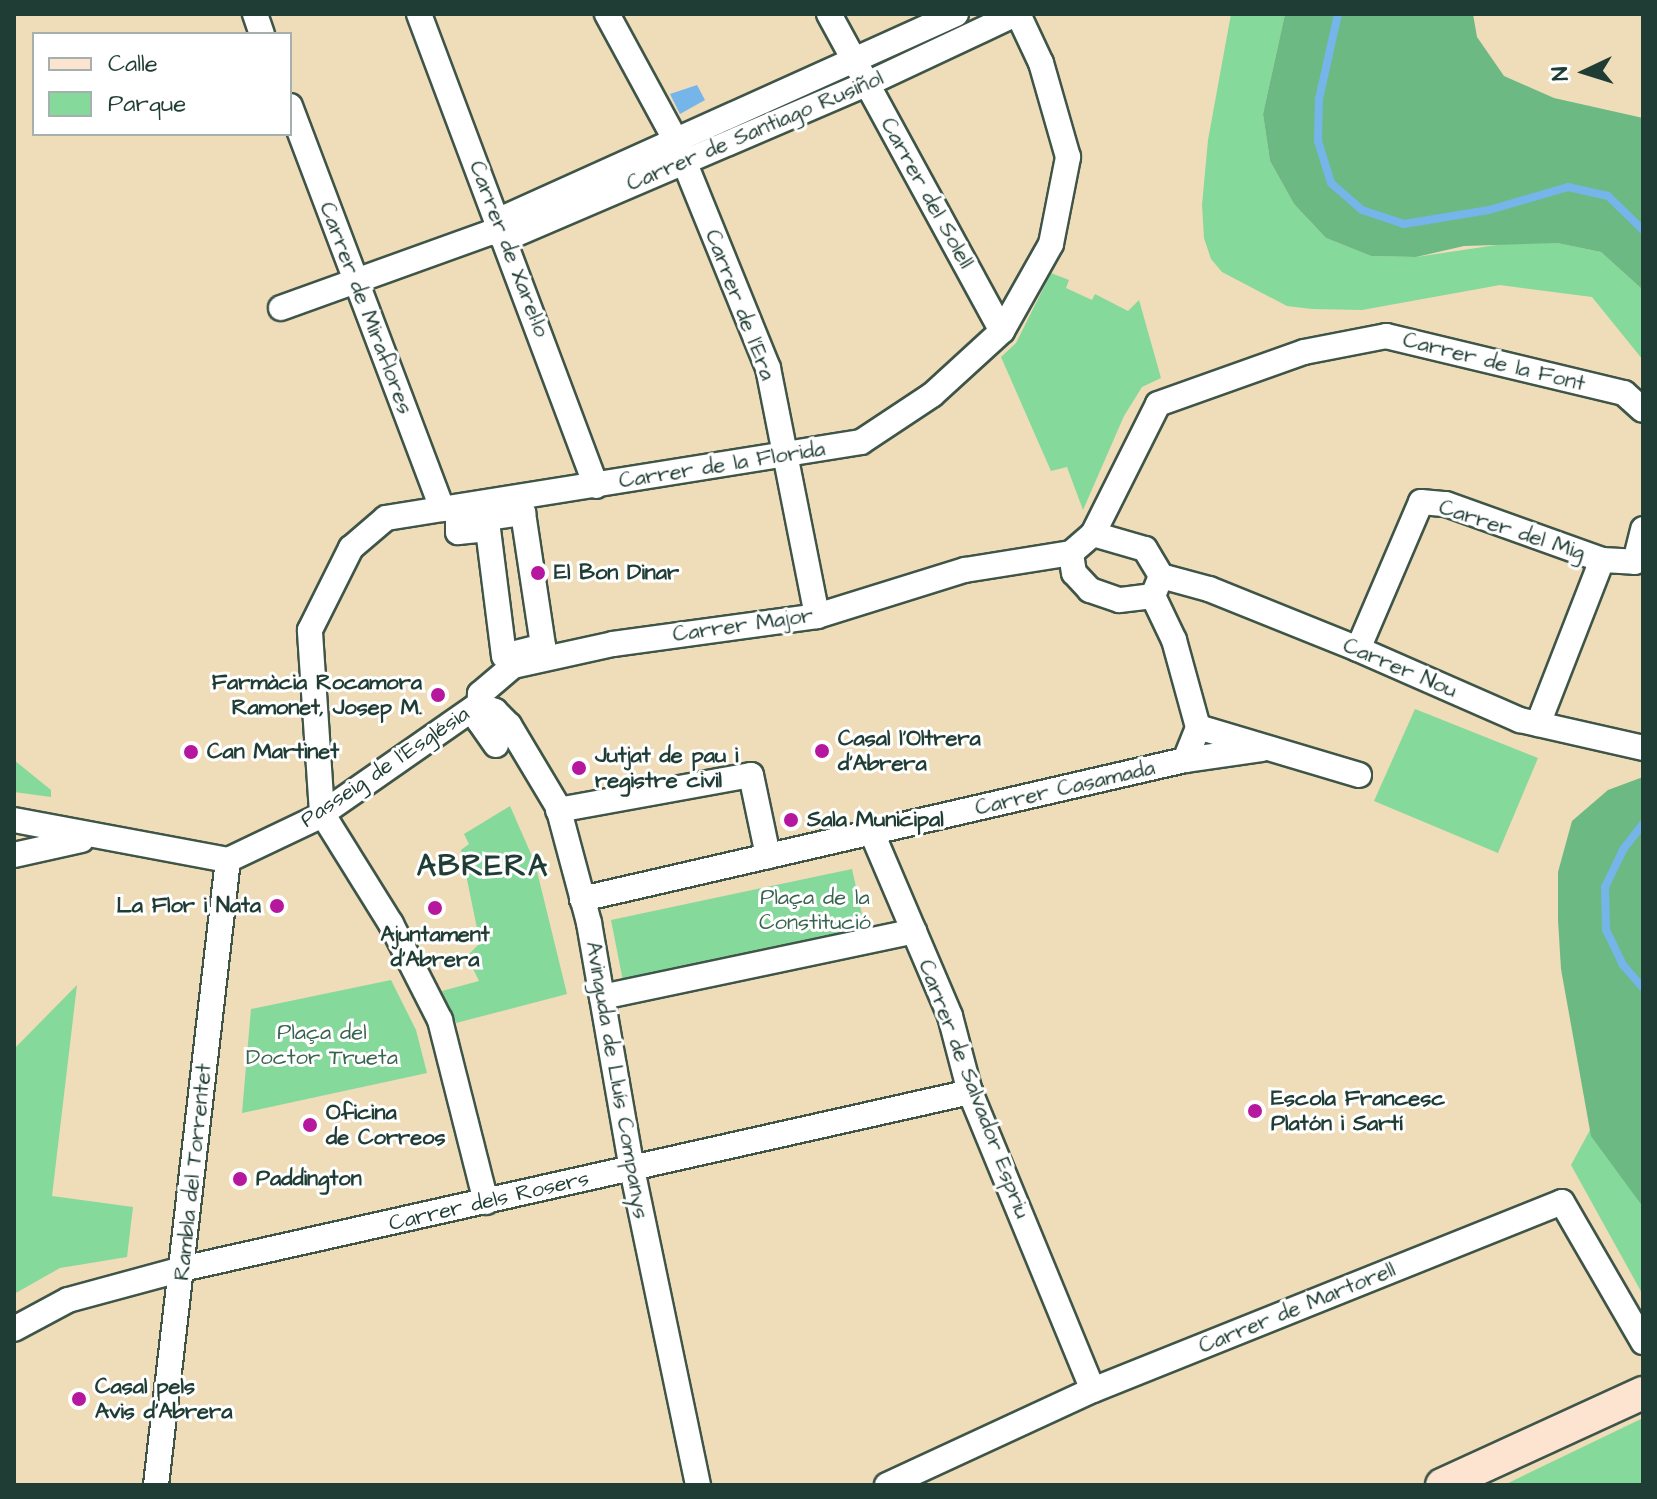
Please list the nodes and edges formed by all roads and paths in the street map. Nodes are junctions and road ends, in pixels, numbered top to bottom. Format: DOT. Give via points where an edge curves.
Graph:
graph roads {
  1 [pos="419,14"];
  2 [pos="607,14"];
  3 [pos="829,14"];
  4 [pos="956,14"];
  5 [pos="1017,14"];
  6 [pos="854,59"];
  7 [pos="867,84"];
  8 [pos="292,111"];
  9 [pos="680,150"];
  10 [pos="499,230"];
  11 [pos="356,281"];
  12 [pos="281,308"];
  13 [pos="1002,331"];
  14 [pos="1643,410"];
  15 [pos="786,455"];
  16 [pos="596,486"];
  17 [pos="442,509"];
  18 [pos="1643,529"];
  19 [pos="1093,534"];
  20 [pos="1071,553"];
  21 [pos="1602,560"];
  22 [pos="1157,586"];
  23 [pos="817,616"];
  24 [pos="1358,649"];
  25 [pos="504,656"];
  26 [pos="478,705"];
  27 [pos="1538,724"];
  28 [pos="1198,727"];
  29 [pos="438,732"];
  30 [pos="496,745"];
  31 [pos="1268,748"];
  32 [pos="1643,748"];
  33 [pos="1185,760"];
  34 [pos="1359,775"];
  35 [pos="558,810"];
  36 [pos="322,813"];
  37 [pos="14,820"];
  38 [pos="872,833"];
  39 [pos="100,837"];
  40 [pos="569,851"];
  41 [pos="14,855"];
  42 [pos="768,856"];
  43 [pos="228,860"];
  44 [pos="582,899"];
  45 [pos="914,931"];
  46 [pos="602,997"];
  47 [pos="970,1092"];
  48 [pos="632,1169"];
  49 [pos="486,1202"];
  50 [pos="182,1269"];
  51 [pos="14,1329"];
  52 [pos="1643,1342"];
  53 [pos="1093,1390"];
  54 [pos="1643,1393"];
  55 [pos="156,1485"];
  56 [pos="698,1485"];
  57 [pos="887,1485"];
  58 [pos="1442,1485"];
  1 -- 10 [label="street, Carrer de Xarel·lo"];
  2 -- 9 [label="street, Carrer de l'Era"];
  3 -- 6 [label="street, Carrer del Solell"];
  4 -- 6 [label="street, Carrer de Santiago Rusiñol"];
  5 -- 7 [label="street, Carrer de Santiago Rusiñol"];
  5 -- 13 [label="street, Carrer de la Florida" via="1041,63 1068,157 1051,244"];
  6 -- 7 [label="street, Carrer del Solell"];
  6 -- 9 [label="street, Carrer de Santiago Rusiñol"];
  7 -- 9 [label="street, Carrer de Santiago Rusiñol"];
  7 -- 13 [label="street, Carrer del Solell"];
  8 -- 11 [label="street, Carrer de Miraflores"];
  9 -- 10 [label="street, Carrer de Santiago Rusiñol"];
  9 -- 15 [label="street, Carrer de l'Era" via="768,368"];
  10 -- 11 [label="street, Carrer de Santiago Rusiñol"];
  10 -- 16 [label="street, Carrer de Xarel·lo"];
  11 -- 12 [label="street, Carrer de Santiago Rusiñol"];
  11 -- 17 [label="street, Carrer de Miraflores"];
  13 -- 15 [label="street, Carrer de la Florida" via="932,395 861,442"];
  14 -- 19 [label="street, Carrer de la Font" via="1624,393 1386,336 1304,352 1158,404"];
  15 -- 16 [label="street, Carrer de la Florida"];
  15 -- 23 [label="street, Carrer de l'Era"];
  16 -- 17 [label="street, Carrer de la Florida"];
  17 -- 36 [label="street, Carrer de la Florida" via="386,518 351,548 310,630"];
  18 -- 21 [label="street" via="1635,562"];
  19 -- 20 [label="street"];
  19 -- 22 [label="street" via="1145,549"];
  20 -- 22 [label="street" via="1074,573 1090,590 1119,600"];
  20 -- 23 [label="street, Carrer Major" via="965,570"];
  21 -- 24 [label="street, Carrer del Mig" via="1446,504 1421,502"];
  21 -- 27 [label="street"];
  22 -- 24 [label="street, Carrer Nou" via="1209,589"];
  22 -- 28 [label="street"];
  23 -- 26 [label="street, Carrer Major" via="613,644 513,666 480,694"];
  24 -- 27 [label="street, Carrer Nou"];
  25 -- 25 [label="street" via="543,646 523,513 458,522 458,532 488,529"];
  26 -- 29 [label="street, Passeig de l'Església"];
  26 -- 30 [label="street" via="479,721"];
  26 -- 35 [label="street, Avinguda de Lluís Companys" via="495,711 509,725"];
  27 -- 32 [label="street, Carrer Nou"];
  28 -- 31 [label="street"];
  28 -- 33 [label="street, Carrer Casamada"];
  29 -- 30 [label="street"];
  29 -- 36 [label="street, Passeig de l'Església"];
  30 -- 40 [label="street" via="538,795"];
  31 -- 33 [label="street"];
  31 -- 34 [label="street"];
  33 -- 38 [label="street, Carrer Casamada"];
  35 -- 40 [label="street, Avinguda de Lluís Companys"];
  35 -- 42 [label="street" via="751,775"];
  36 -- 43 [label="street, Passeig de l'Església"];
  36 -- 49 [label="street" via="391,924 440,1020"];
  37 -- 39 [label="street"];
  38 -- 42 [label="street, Carrer Casamada"];
  38 -- 45 [label="street, Carrer de Salvador Espriu"];
  39 -- 41 [label="street"];
  39 -- 43 [label="street"];
  40 -- 44 [label="street, Avinguda de Lluís Companys"];
  42 -- 44 [label="street, Carrer Casamada"];
  43 -- 50 [label="street, Rambla del Torrentet"];
  44 -- 46 [label="street, Avinguda de Lluís Companys"];
  45 -- 46 [label="street"];
  45 -- 47 [label="street, Carrer de Salvador Espriu" via="950,1016"];
  46 -- 48 [label="street, Avinguda de Lluís Companys"];
  47 -- 48 [label="street, Carrer dels Rosers"];
  47 -- 53 [label="street, Carrer de Salvador Espriu"];
  48 -- 49 [label="street, Carrer dels Rosers"];
  48 -- 56 [label="street, Avinguda de Lluís Companys"];
  49 -- 50 [label="street, Carrer dels Rosers"];
  50 -- 51 [label="street, Carrer dels Rosers" via="68,1300"];
  50 -- 55 [label="street, Rambla del Torrentet"];
  52 -- 53 [label="street, Carrer de Martorell" via="1562,1202"];
  53 -- 57 [label="street, Carrer de Martorell"];
  54 -- 58 [label="street"];
}
